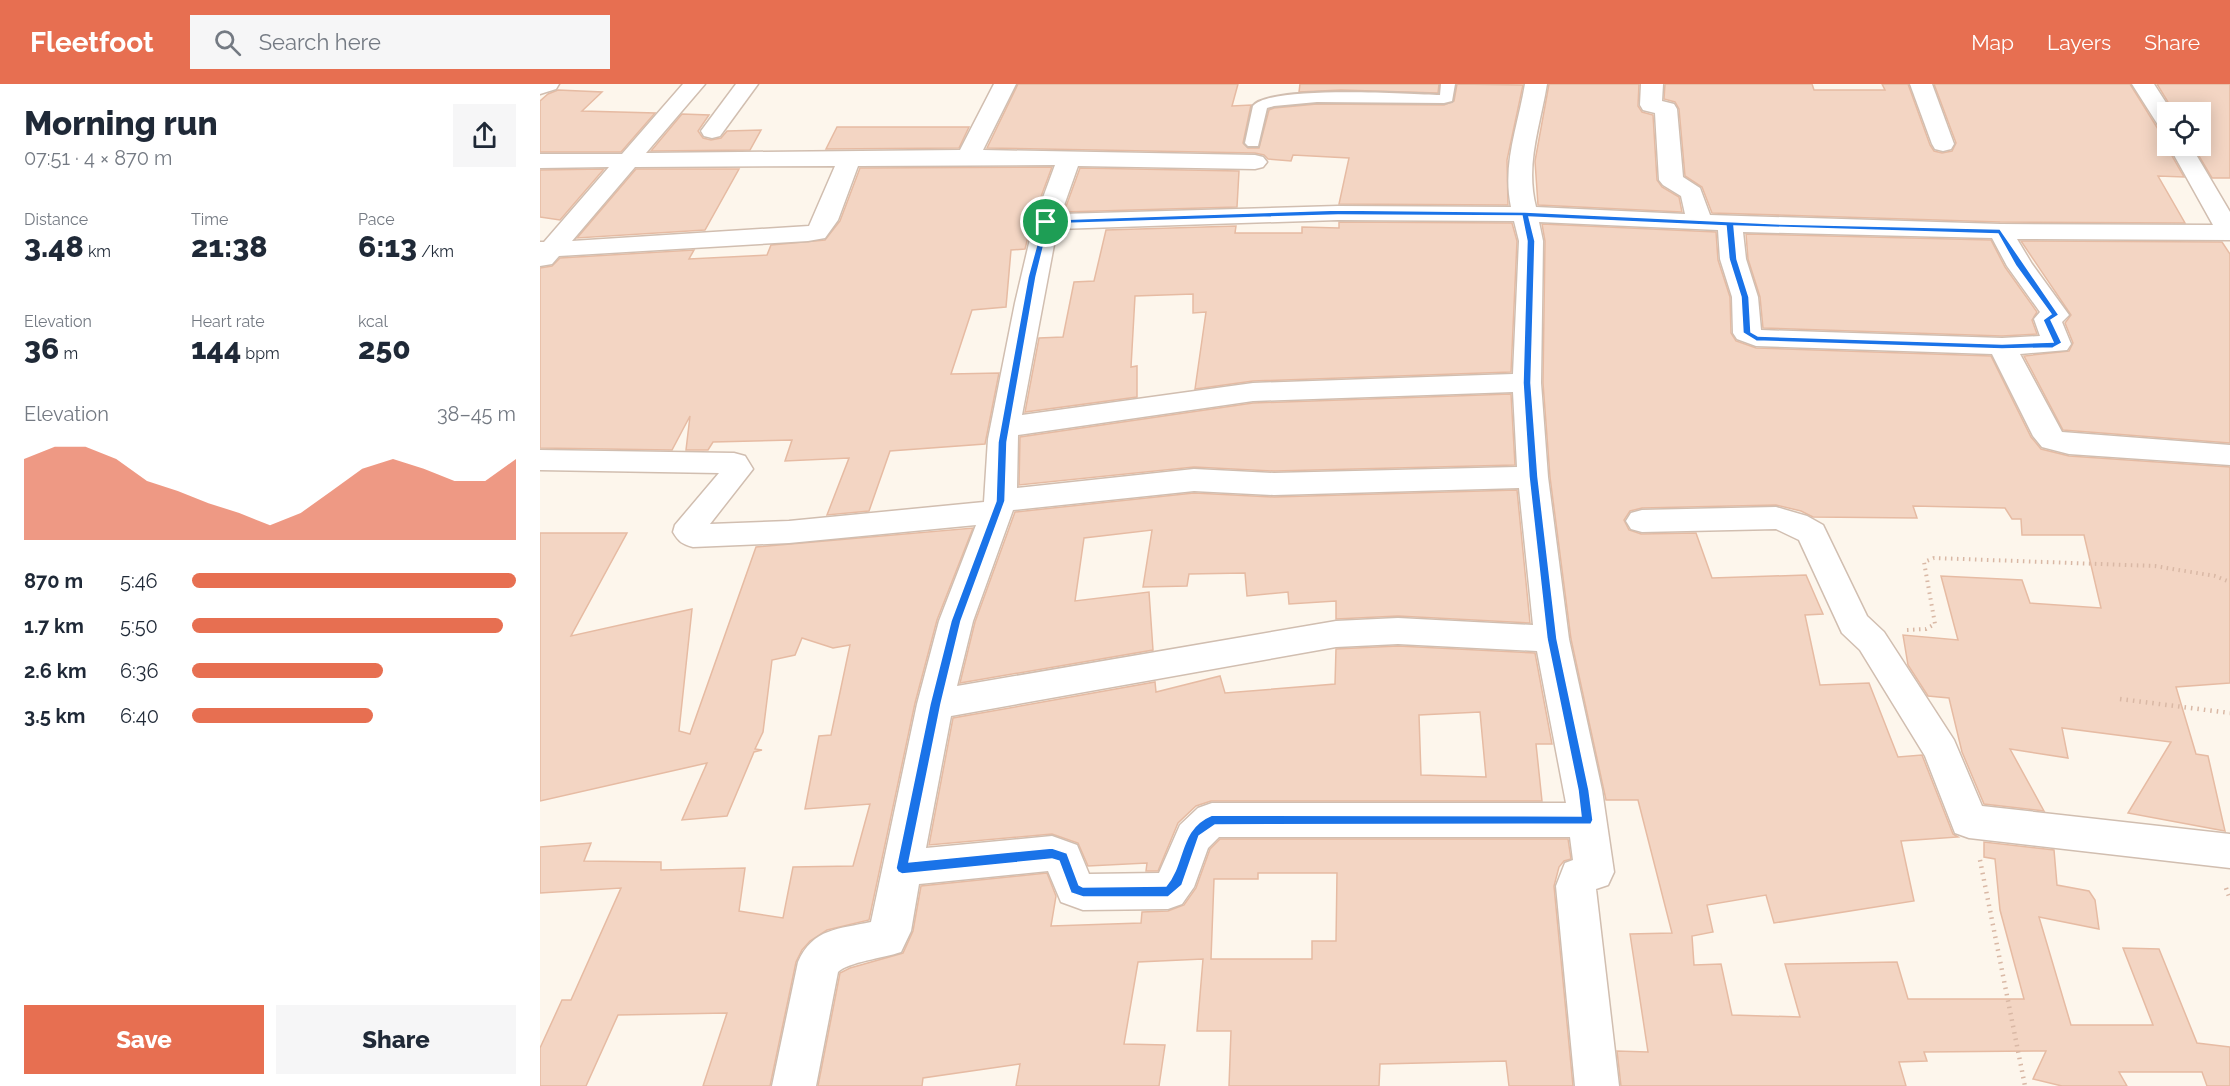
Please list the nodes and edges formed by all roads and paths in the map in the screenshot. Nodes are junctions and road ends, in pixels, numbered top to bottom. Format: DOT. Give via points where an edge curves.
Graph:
graph roads {
  1 [pos="548,84"];
  2 [pos="694,84"];
  3 [pos="747,84"];
  4 [pos="1005,84"];
  5 [pos="1448,84"];
  6 [pos="1536,84"];
  7 [pos="1652,84"];
  8 [pos="1921,84"];
  9 [pos="2143,84"];
  10 [pos="540,88"];
  11 [pos="2157,106"];
  12 [pos="712,131"];
  13 [pos="1943,144"];
  14 [pos="1254,152"];
  15 [pos="2186,156"];
  16 [pos="972,157"];
  17 [pos="630,158"];
  18 [pos="850,159"];
  19 [pos="1068,160"];
  20 [pos="540,161"];
  21 [pos="2202,184"];
  22 [pos="2230,184"];
  23 [pos="1525,214"];
  24 [pos="1046,222"];
  25 [pos="1700,223"];
  26 [pos="1730,224"];
  27 [pos="2000,231"];
  28 [pos="2230,233"];
  29 [pos="543,254"];
  30 [pos="2002,346"];
  31 [pos="1527,383"];
  32 [pos="1006,426"];
  33 [pos="2230,455"];
  34 [pos="540,460"];
  35 [pos="1533,477"];
  36 [pos="998,507"];
  37 [pos="1642,521"];
  38 [pos="2230,582"];
  39 [pos="1860,631"];
  40 [pos="1552,639"];
  41 [pos="2120,699"];
  42 [pos="935,704"];
  43 [pos="2230,713"];
  44 [pos="1587,820"];
  45 [pos="1969,821"];
  46 [pos="2230,851"];
  47 [pos="902,868"];
  48 [pos="794,1086"];
  49 [pos="1597,1086"];
  50 [pos="2025,1086"];
  1 -- 10 [label="street"];
  2 -- 17 [label="street"];
  3 -- 12 [label="street"];
  4 -- 16 [label="street" via="972,148"];
  5 -- 14 [label="lane" via="1444,99 1293,98 1264,102 1260,106"];
  6 -- 23 [label="street" via="1520,156 1519,187"];
  7 -- 25 [label="street" via="1652,105 1666,109 1671,180 1692,193"];
  8 -- 13 [label="street"];
  9 -- 11 [label="street"];
  14 -- 19 [label="street"];
  15 -- 21 [label="street"];
  16 -- 18 [label="street"];
  16 -- 19 [label="street"];
  17 -- 18 [label="street"];
  17 -- 20 [label="street"];
  17 -- 29 [label="street"];
  18 -- 29 [label="street" via="825,224 818,232"];
  19 -- 24 [label="street"];
  21 -- 22 [label="street"];
  21 -- 28 [label="street"];
  23 -- 24 [label="street" via="1265,212"];
  23 -- 25 [label="street"];
  23 -- 31 [label="street" via="1531,241"];
  24 -- 32 [label="street" via="1032,277"];
  25 -- 26 [label="street"];
  26 -- 27 [label="street"];
  26 -- 30 [label="street" via="1733,259 1745,297 1750,336"];
  27 -- 28 [label="street"];
  27 -- 30 [label="street" via="2055,315 2047,320 2058,343"];
  30 -- 33 [label="street" via="2052,440"];
  31 -- 32 [label="street" via="1253,392"];
  31 -- 35 [label="street"];
  32 -- 36 [label="street"];
  34 -- 36 [label="street" via="734,464 738,469 734,476 691,525 689,531 693,536 789,532"];
  35 -- 36 [label="street" via="1274,484 1186,480 1086,490"];
  35 -- 40 [label="street"];
  36 -- 42 [label="street" via="956,621"];
  37 -- 39 [label="street" via="1776,518 1796,524 1812,533"];
  38 -- 39 [label="path" via="2155,566 1934,558 1924,562 1935,624 1926,629"];
  39 -- 45 [label="street" via="1872,641 1941,751"];
  40 -- 42 [label="street" via="1398,631 1336,634"];
  40 -- 44 [label="street"];
  41 -- 43 [label="path"];
  42 -- 47 [label="street"];
  44 -- 47 [label="street" via="1212,820 1195,833 1178,881 1168,891 1083,892 1075,889 1063,857 1052,854"];
  44 -- 49 [label="street" via="1594,872 1579,876 1576,886"];
  45 -- 46 [label="street"];
  45 -- 50 [label="path" via="1986,880"];
  47 -- 48 [label="street" via="886,938 833,950 819,962"];
}
